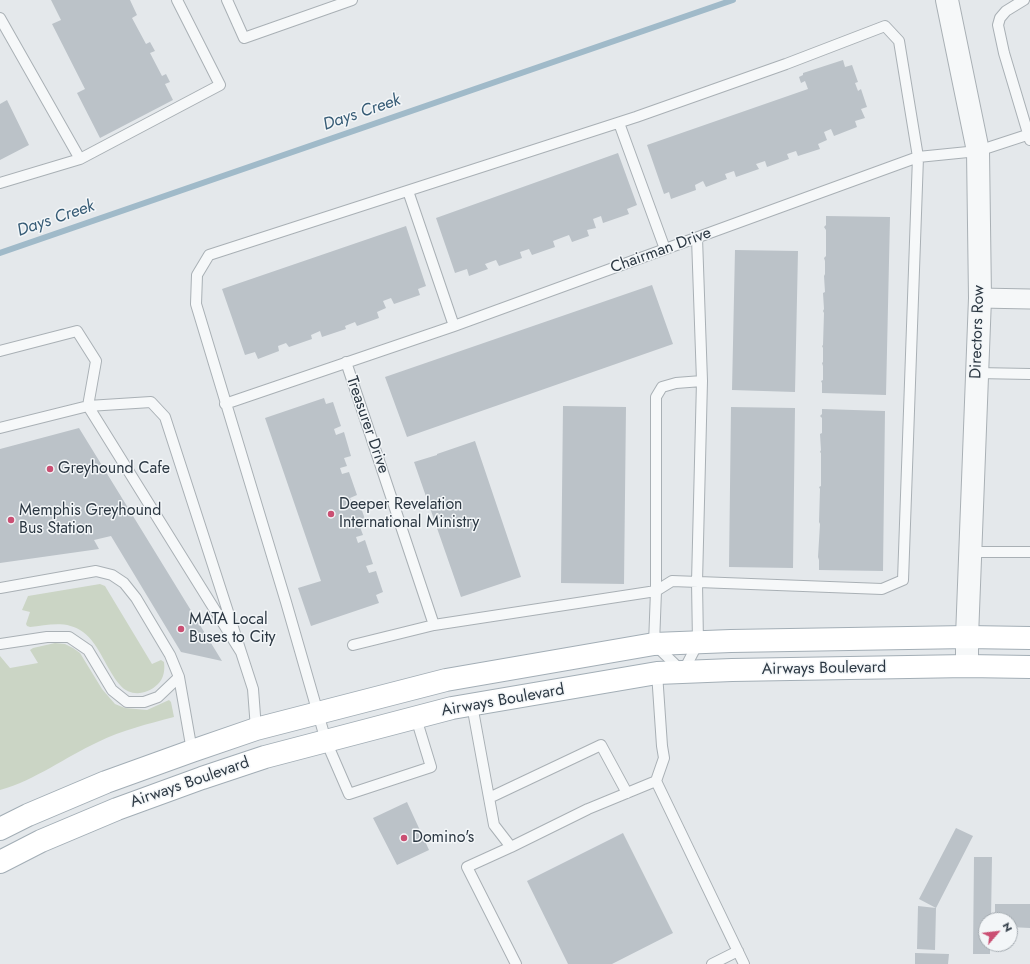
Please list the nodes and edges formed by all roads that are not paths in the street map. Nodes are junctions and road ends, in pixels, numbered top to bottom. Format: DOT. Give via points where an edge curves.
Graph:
graph roads {
  1 [pos="177,0"];
  2 [pos="227,0"];
  3 [pos="352,0"];
  4 [pos="947,0"];
  5 [pos="1024,0"];
  6 [pos="0,18"];
  7 [pos="619,122"];
  8 [pos="1029,136"];
  9 [pos="978,151"];
  10 [pos="918,157"];
  11 [pos="80,159"];
  12 [pos="0,183"];
  13 [pos="408,191"];
  14 [pos="697,238"];
  15 [pos="665,249"];
  16 [pos="980,298"];
  17 [pos="1030,299"];
  18 [pos="454,326"];
  19 [pos="0,351"];
  20 [pos="346,362"];
  21 [pos="977,373"];
  22 [pos="1030,374"];
  23 [pos="702,381"];
  24 [pos="225,404"];
  25 [pos="88,406"];
  26 [pos="0,428"];
  27 [pos="970,552"];
  28 [pos="1030,552"];
  29 [pos="696,582"];
  30 [pos="0,588"];
  31 [pos="656,591"];
  32 [pos="434,625"];
  33 [pos="967,637"];
  34 [pos="1030,638"];
  35 [pos="698,643"];
  36 [pos="0,644"];
  37 [pos="654,644"];
  38 [pos="353,645"];
  39 [pos="241,652"];
  40 [pos="967,666"];
  41 [pos="1030,667"];
  42 [pos="683,672"];
  43 [pos="657,673"];
  44 [pos="179,677"];
  45 [pos="472,705"];
  46 [pos="318,713"];
  47 [pos="416,718"];
  48 [pos="256,729"];
  49 [pos="326,741"];
  50 [pos="192,751"];
  51 [pos="656,781"];
  52 [pos="627,793"];
  53 [pos="489,798"];
  54 [pos="58,802"];
  55 [pos="0,829"];
  56 [pos="68,829"];
  57 [pos="511,847"];
  58 [pos="0,862"];
  59 [pos="738,951"];
  60 [pos="516,964"];
  61 [pos="712,964"];
  62 [pos="744,964"];
  1 -- 11 [label="lane" via="220,85"];
  2 -- 3 [label="lane" via="244,38"];
  4 -- 9 [label="street, Directors Row"];
  5 -- 8 [label="lane" via="1006,11 998,25"];
  6 -- 11 [label="lane"];
  7 -- 10 [label="lane" via="786,64 885,26 899,40"];
  7 -- 13 [label="lane"];
  7 -- 15 [label="lane"];
  8 -- 9 [label="lane, Chairman Drive"];
  9 -- 10 [label="lane, Chairman Drive"];
  9 -- 16 [label="street, Directors Row"];
  10 -- 14 [label="lane, Chairman Drive"];
  10 -- 29 [label="lane" via="903,580 882,589"];
  11 -- 12 [label="lane"];
  13 -- 18 [label="lane"];
  13 -- 24 [label="lane" via="209,255 197,276 196,304"];
  14 -- 15 [label="lane, Chairman Drive"];
  14 -- 23 [label="lane"];
  15 -- 18 [label="lane, Chairman Drive"];
  16 -- 17 [label="street"];
  16 -- 21 [label="street, Directors Row"];
  18 -- 20 [label="lane, Chairman Drive"];
  19 -- 25 [label="lane" via="76,331 96,361"];
  20 -- 24 [label="lane, Chairman Drive"];
  20 -- 32 [label="lane, Treasurer Drive"];
  21 -- 22 [label="lane"];
  21 -- 27 [label="street, Directors Row"];
  23 -- 29 [label="lane"];
  23 -- 31 [label="lane" via="676,382 662,387 656,397"];
  24 -- 46 [label="lane"];
  25 -- 26 [label="lane"];
  25 -- 39 [label="lane"];
  25 -- 39 [label="lane" via="151,402 165,417"];
  27 -- 28 [label="lane"];
  27 -- 33 [label="street, Directors Row"];
  29 -- 31 [label="lane" via="672,581"];
  29 -- 35 [label="lane"];
  30 -- 44 [label="lane" via="96,572 112,575 124,583 136,598 170,655"];
  31 -- 32 [label="lane"];
  31 -- 37 [label="lane"];
  32 -- 38 [label="lane"];
  33 -- 34 [label="main road, Airways Boulevard"];
  33 -- 35 [label="main road, Airways Boulevard"];
  33 -- 40 [label="street, Directors Row"];
  35 -- 37 [label="main road, Airways Boulevard"];
  35 -- 42 [label="lane"];
  36 -- 44 [label="lane" via="46,636 69,636 88,650 112,690 127,702 144,702 158,697"];
  37 -- 42 [label="lane"];
  37 -- 46 [label="main road, Airways Boulevard" via="446,680"];
  39 -- 48 [label="lane" via="253,689"];
  40 -- 41 [label="main road, Airways Boulevard"];
  40 -- 42 [label="main road, Airways Boulevard"];
  42 -- 43 [label="main road, Airways Boulevard"];
  43 -- 45 [label="main road, Airways Boulevard"];
  43 -- 51 [label="lane" via="664,758"];
  44 -- 50 [label="lane"];
  45 -- 47 [label="main road, Airways Boulevard"];
  45 -- 53 [label="lane"];
  46 -- 48 [label="main road, Airways Boulevard"];
  46 -- 49 [label="lane"];
  47 -- 49 [label="main road, Airways Boulevard"];
  47 -- 49 [label="lane" via="431,767 349,794"];
  48 -- 50 [label="main road, Airways Boulevard"];
  49 -- 56 [label="main road, Airways Boulevard" via="265,757 202,778"];
  50 -- 54 [label="main road, Airways Boulevard"];
  51 -- 52 [label="lane"];
  51 -- 59 [label="lane"];
  52 -- 53 [label="lane" via="601,745"];
  52 -- 57 [label="lane" via="588,808"];
  53 -- 57 [label="lane" via="494,825"];
  54 -- 55 [label="main road, Airways Boulevard"];
  54 -- 56 [label="main road"];
  56 -- 58 [label="main road, Airways Boulevard"];
  57 -- 60 [label="lane" via="467,867"];
  59 -- 61 [label="lane"];
  59 -- 62 [label="lane"];
}
